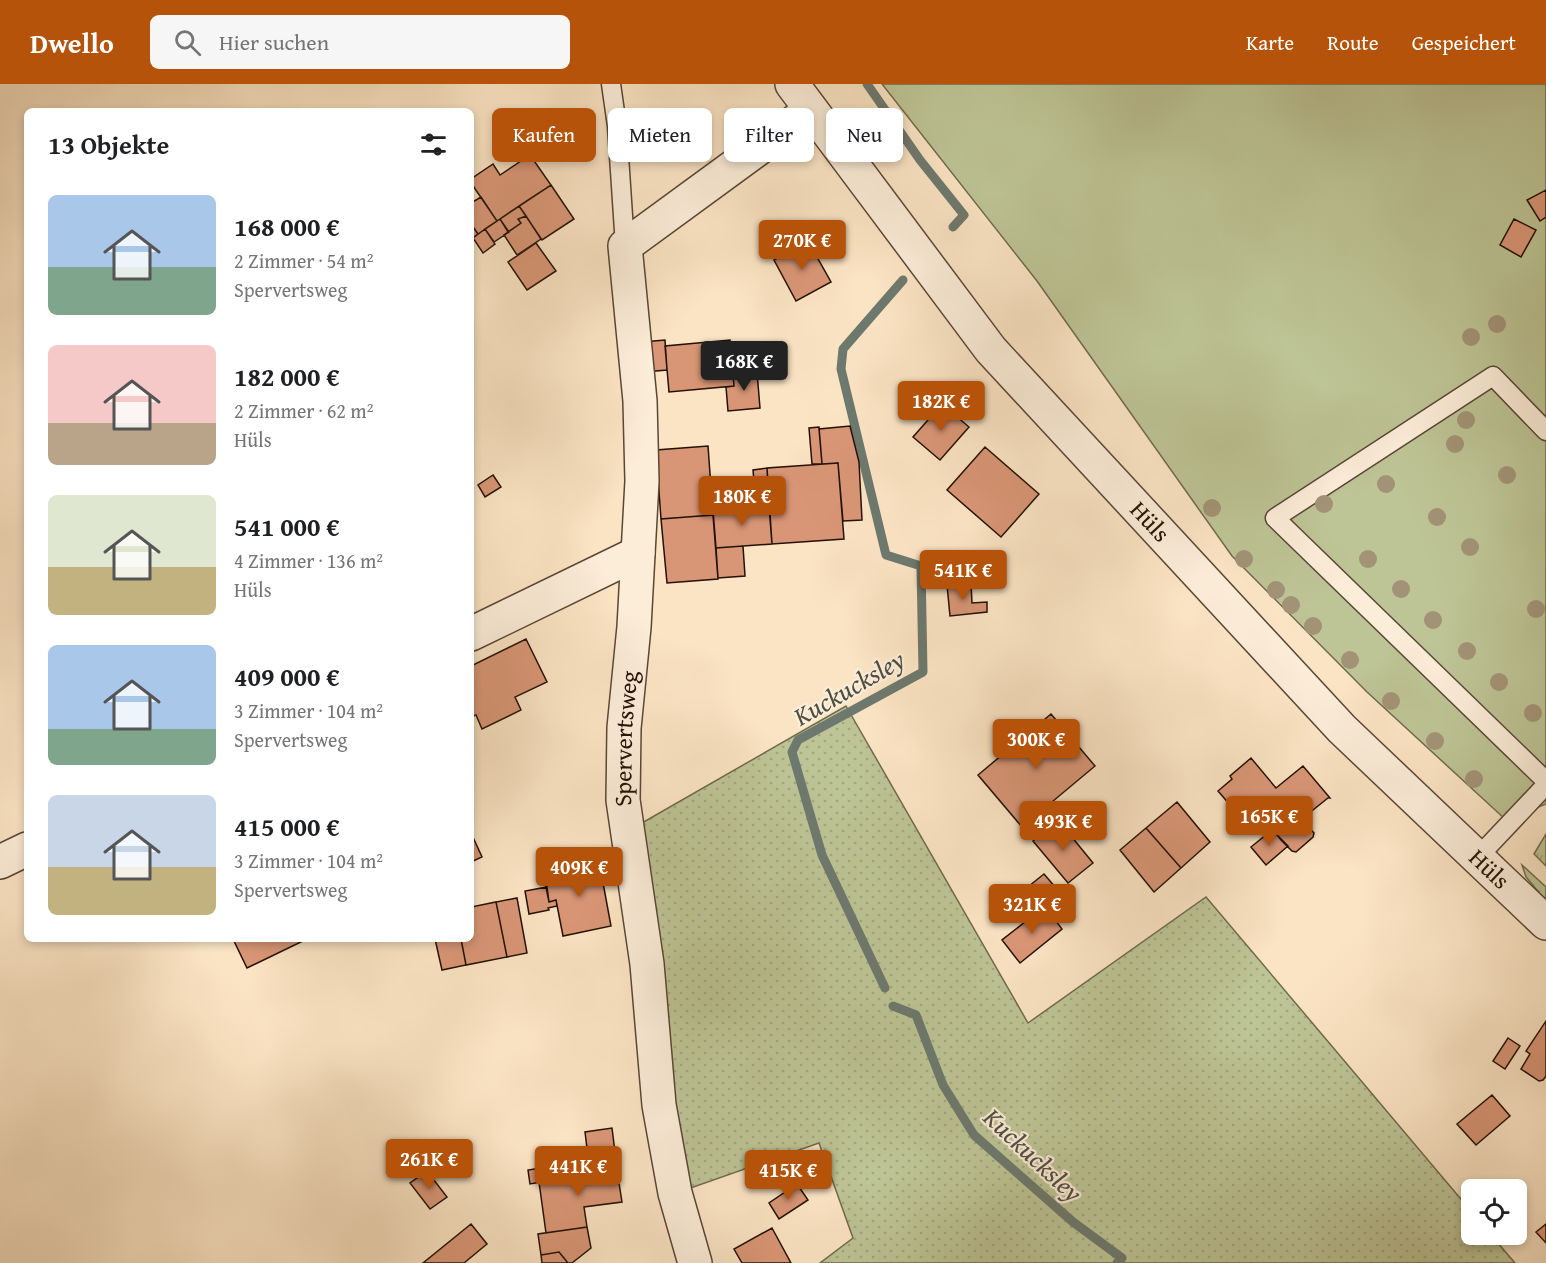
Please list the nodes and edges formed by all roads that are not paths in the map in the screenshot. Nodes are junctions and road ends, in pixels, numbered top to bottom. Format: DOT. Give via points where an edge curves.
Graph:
graph roads {
  1 [pos="611,84"];
  2 [pos="792,84"];
  3 [pos="810,108"];
  4 [pos="814,114"];
  5 [pos="740,162"];
  6 [pos="625,246"];
  7 [pos="1546,431"];
  8 [pos="638,553"];
  9 [pos="474,633"];
  10 [pos="1546,783"];
  11 [pos="24,850"];
  12 [pos="1477,858"];
  13 [pos="0,862"];
  14 [pos="1546,923"];
  15 [pos="695,1263"];
  1 -- 6 [label="lane, Spervertsweg"];
  2 -- 3 [label="street, Hüls"];
  4 -- 12 [label="street, Hüls" via="991,350 1342,729"];
  5 -- 6 [label="street"];
  6 -- 8 [label="street, Spervertsweg" via="640,401 642,481"];
  7 -- 10 [label="lane" via="1493,376 1275,518"];
  8 -- 9 [label="street"];
  8 -- 15 [label="street, Spervertsweg" via="624,728 623,800 647,964 658,1105 675,1193"];
  10 -- 12 [label="lane"];
  11 -- 13 [label="street"];
  12 -- 14 [label="street, Hüls"];
}
